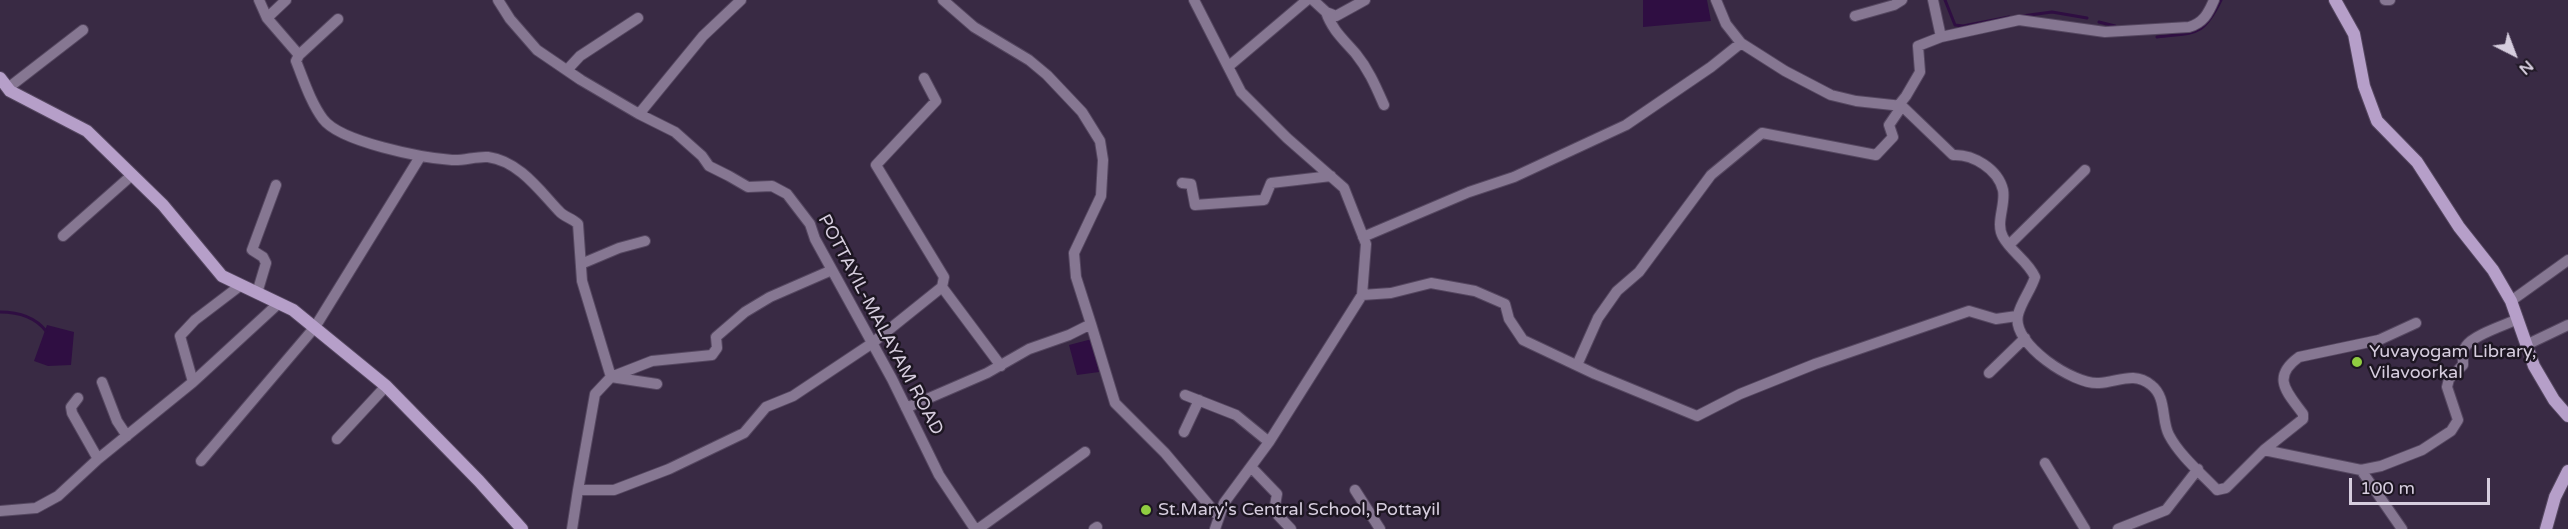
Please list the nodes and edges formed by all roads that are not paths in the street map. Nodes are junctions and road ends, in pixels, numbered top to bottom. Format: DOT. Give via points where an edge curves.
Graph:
graph roads {
  1 [pos="259,0"];
  2 [pos="286,0"];
  3 [pos="498,0"];
  4 [pos="741,0"];
  5 [pos="943,0"];
  6 [pos="1194,0"];
  7 [pos="1307,0"];
  8 [pos="1313,0"];
  9 [pos="1365,0"];
  10 [pos="1716,0"];
  11 [pos="1933,0"];
  12 [pos="2214,0"];
  13 [pos="2337,1"];
  14 [pos="1896,2"];
  15 [pos="1326,12"];
  16 [pos="1855,16"];
  17 [pos="267,18"];
  18 [pos="638,18"];
  19 [pos="338,19"];
  20 [pos="82,30"];
  21 [pos="1941,37"];
  22 [pos="1741,43"];
  23 [pos="299,55"];
  24 [pos="1229,66"];
  25 [pos="567,70"];
  26 [pos="924,78"];
  27 [pos="4,83"];
  28 [pos="1384,105"];
  29 [pos="1900,106"];
  30 [pos="639,114"];
  31 [pos="420,157"];
  32 [pos="2085,170"];
  33 [pos="132,175"];
  34 [pos="1331,176"];
  35 [pos="1182,183"];
  36 [pos="276,185"];
  37 [pos="63,236"];
  38 [pos="1363,237"];
  39 [pos="645,241"];
  40 [pos="2009,244"];
  41 [pos="2568,260"];
  42 [pos="581,264"];
  43 [pos="832,270"];
  44 [pos="241,285"];
  45 [pos="942,287"];
  46 [pos="257,293"];
  47 [pos="1362,295"];
  48 [pos="2511,301"];
  49 [pos="279,303"];
  50 [pos="2018,316"];
  51 [pos="2518,319"];
  52 [pos="2416,323"];
  53 [pos="1091,324"];
  54 [pos="2568,325"];
  55 [pos="315,327"];
  56 [pos="2025,338"];
  57 [pos="872,345"];
  58 [pos="2526,345"];
  59 [pos="1577,365"];
  60 [pos="1001,366"];
  61 [pos="1989,373"];
  62 [pos="611,377"];
  63 [pos="193,381"];
  64 [pos="102,382"];
  65 [pos="657,384"];
  66 [pos="386,386"];
  67 [pos="1185,395"];
  68 [pos="78,398"];
  69 [pos="1199,400"];
  70 [pos="906,408"];
  71 [pos="2568,416"];
  72 [pos="1184,432"];
  73 [pos="127,436"];
  74 [pos="337,439"];
  75 [pos="1269,442"];
  76 [pos="2264,450"];
  77 [pos="1085,452"];
  78 [pos="98,459"];
  79 [pos="201,461"];
  80 [pos="2045,463"];
  81 [pos="1251,467"];
  82 [pos="2198,469"];
  83 [pos="2361,470"];
  84 [pos="2568,471"];
  85 [pos="2564,487"];
  86 [pos="578,490"];
  87 [pos="1355,490"];
  88 [pos="0,511"];
  89 [pos="1219,517"];
  90 [pos="522,529"];
  91 [pos="572,529"];
  92 [pos="976,529"];
  93 [pos="1215,529"];
  94 [pos="1291,529"];
  95 [pos="1380,529"];
  96 [pos="2085,529"];
  97 [pos="2118,529"];
  98 [pos="2402,529"];
  99 [pos="2546,529"];
  1 -- 17 [label="street"];
  2 -- 17 [label="street"];
  3 -- 25 [label="street, POTTAYIL-MALAYAM ROAD" via="537,50"];
  4 -- 30 [label="street" via="703,36"];
  5 -- 53 [label="street" via="974,27 1047,75 1082,112 1100,141 1101,196 1074,253 1076,277"];
  6 -- 24 [label="street"];
  7 -- 24 [label="street"];
  8 -- 15 [label="street"];
  9 -- 15 [label="street" via="1336,16"];
  10 -- 22 [label="street" via="1726,24"];
  11 -- 21 [label="street"];
  12 -- 21 [label="street" via="2205,19 2188,27 2105,32 2019,20"];
  13 -- 48 [label="street" via="2354,34 2364,86 2377,121 2417,162"];
  14 -- 16 [label="street"];
  15 -- 28 [label="street" via="1331,27 1371,76"];
  17 -- 23 [label="street"];
  18 -- 25 [label="street" via="580,56"];
  19 -- 23 [label="street"];
  20 -- 27 [label="street"];
  21 -- 29 [label="street" via="1918,46 1920,72"];
  22 -- 29 [label="street" via="1831,95"];
  22 -- 38 [label="street" via="1626,125 1514,177"];
  23 -- 31 [label="street" via="296,61 324,121 341,133"];
  24 -- 34 [label="street" via="1242,92"];
  25 -- 30 [label="street, POTTAYIL-MALAYAM ROAD"];
  26 -- 45 [label="street" via="936,101 876,165 944,277"];
  27 -- 33 [label="street" via="87,131"];
  29 -- 40 [label="street" via="1953,155 1980,160 1992,172 2003,189 2000,228"];
  29 -- 59 [label="street" via="1889,125 1893,137 1876,155 1762,133 1711,175 1639,272 1617,291 1598,318"];
  30 -- 43 [label="street, POTTAYIL-MALAYAM ROAD" via="675,132 710,166 748,187 772,186 787,194 810,224"];
  31 -- 42 [label="street" via="488,157 513,167 578,224"];
  31 -- 55 [label="street"];
  32 -- 40 [label="street"];
  33 -- 37 [label="street"];
  33 -- 44 [label="street" via="163,205 222,276"];
  34 -- 35 [label="street" via="1271,183 1264,200 1195,205 1191,184"];
  34 -- 38 [label="street" via="1344,188"];
  36 -- 46 [label="street" via="252,250 266,263"];
  38 -- 47 [label="street" via="1366,244"];
  39 -- 42 [label="street"];
  40 -- 50 [label="street" via="2035,277"];
  41 -- 48 [label="street"];
  42 -- 62 [label="street" via="582,280"];
  43 -- 57 [label="street, POTTAYIL-MALAYAM ROAD"];
  43 -- 62 [label="street" via="745,312 716,337 717,348 712,355 652,361"];
  44 -- 46 [label="street"];
  44 -- 63 [label="street" via="180,336"];
  45 -- 57 [label="street"];
  45 -- 60 [label="street"];
  46 -- 49 [label="street"];
  47 -- 59 [label="street" via="1431,283 1475,291 1505,304 1509,319 1523,340"];
  47 -- 75 [label="street"];
  48 -- 51 [label="street"];
  49 -- 55 [label="street"];
  49 -- 63 [label="street"];
  50 -- 56 [label="street"];
  50 -- 59 [label="street" via="1996,319 1969,311 1815,364 1697,416"];
  51 -- 58 [label="street"];
  51 -- 83 [label="street" via="2466,345 2463,365 2449,379 2447,387 2458,420 2451,431 2406,458"];
  52 -- 76 [label="street" via="2379,340 2293,361 2282,378 2283,385 2303,419"];
  53 -- 60 [label="street" via="1029,349"];
  53 -- 89 [label="street" via="1115,403 1165,453"];
  54 -- 58 [label="street"];
  55 -- 66 [label="street"];
  55 -- 79 [label="street"];
  56 -- 61 [label="street"];
  56 -- 82 [label="street" via="2044,360 2078,378 2097,384 2131,377 2153,385 2161,398 2169,435"];
  57 -- 70 [label="street, POTTAYIL-MALAYAM ROAD"];
  57 -- 86 [label="street" via="793,396 766,407 744,433 669,470 614,490"];
  58 -- 71 [label="street" via="2544,385"];
  60 -- 70 [label="street"];
  62 -- 65 [label="street"];
  62 -- 86 [label="street" via="594,394"];
  63 -- 73 [label="street"];
  64 -- 73 [label="street"];
  66 -- 74 [label="street"];
  66 -- 90 [label="street"];
  67 -- 69 [label="street"];
  68 -- 78 [label="street" via="71,407 72,413"];
  69 -- 72 [label="street"];
  69 -- 75 [label="street" via="1236,415"];
  70 -- 92 [label="street, POTTAYIL-MALAYAM ROAD" via="939,475"];
  73 -- 78 [label="street"];
  75 -- 81 [label="street"];
  76 -- 82 [label="street" via="2222,491"];
  76 -- 83 [label="street"];
  77 -- 92 [label="street"];
  78 -- 88 [label="street" via="58,496 36,508"];
  80 -- 96 [label="street"];
  81 -- 89 [label="street" via="1224,503"];
  81 -- 94 [label="street" via="1277,494 1274,511"];
  82 -- 97 [label="street" via="2166,510"];
  83 -- 98 [label="street"];
  84 -- 85 [label="street"];
  85 -- 99 [label="street"];
  86 -- 91 [label="street"];
  87 -- 95 [label="street"];
  89 -- 93 [label="street"];
}
